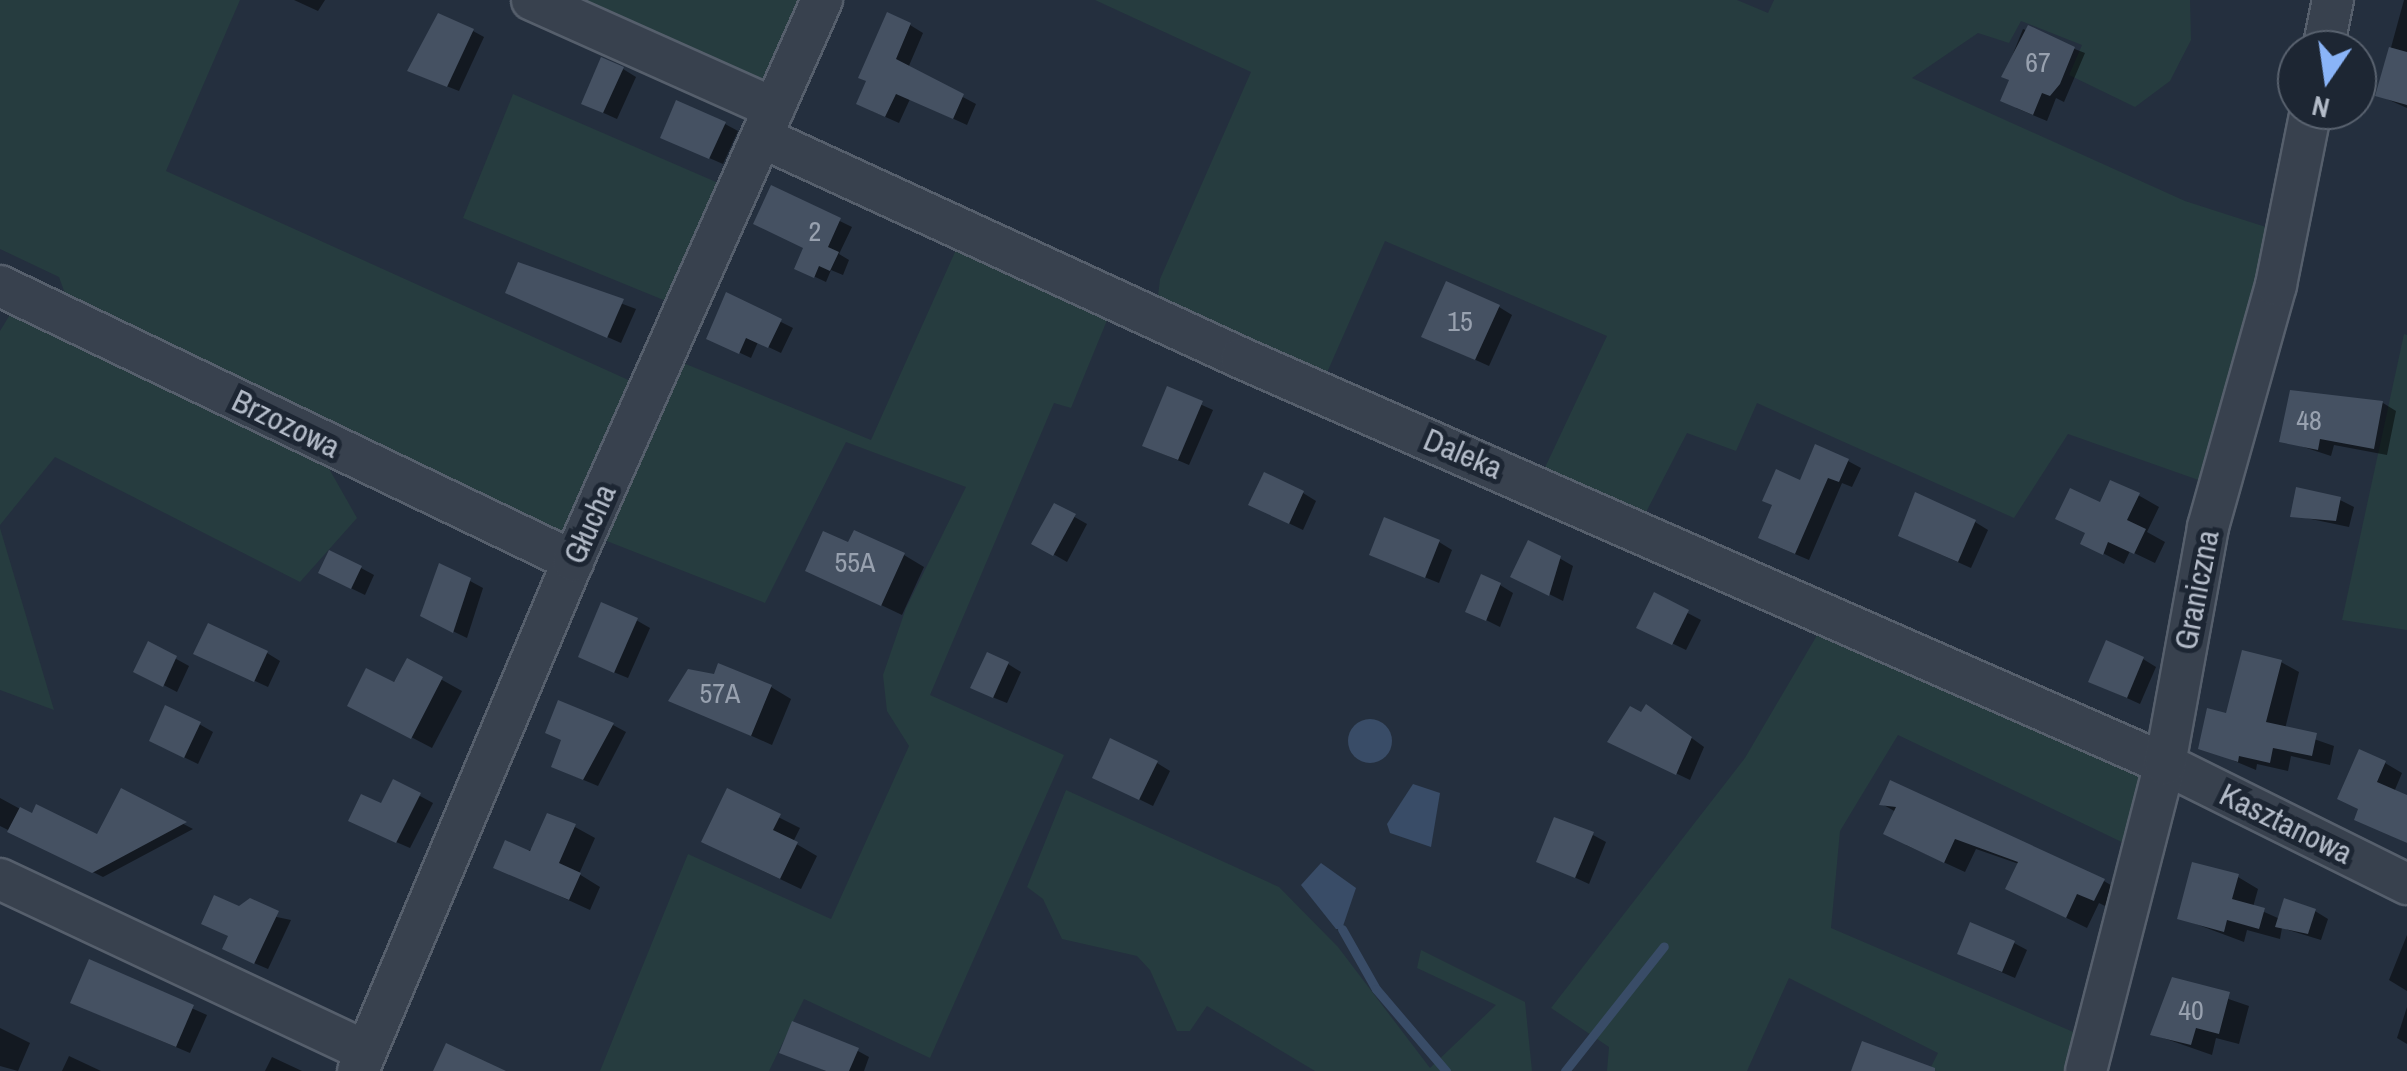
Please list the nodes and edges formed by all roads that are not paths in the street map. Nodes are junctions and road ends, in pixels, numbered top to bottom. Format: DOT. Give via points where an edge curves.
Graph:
graph roads {
  1 [pos="532,0"];
  2 [pos="822,0"];
  3 [pos="2333,0"];
  4 [pos="2327,30"];
  5 [pos="769,122"];
  6 [pos="2307,130"];
  7 [pos="0,286"];
  8 [pos="573,562"];
  9 [pos="2165,764"];
  10 [pos="0,879"];
  11 [pos="2407,884"];
  12 [pos="362,1061"];
  13 [pos="2086,1071"];
  1 -- 5 [label="street, Daleka"];
  2 -- 5 [label="street, Głucha"];
  3 -- 4 [label="street"];
  5 -- 8 [label="street, Głucha"];
  5 -- 9 [label="street, Daleka" via="1240,358"];
  6 -- 9 [label="street, Graniczna" via="2276,285 2208,527"];
  7 -- 8 [label="street, Brzozowa"];
  8 -- 12 [label="street, Głucha"];
  9 -- 11 [label="street, Kasztanowa"];
  9 -- 13 [label="street, Graniczna"];
  10 -- 12 [label="street, Głucha"];
}
